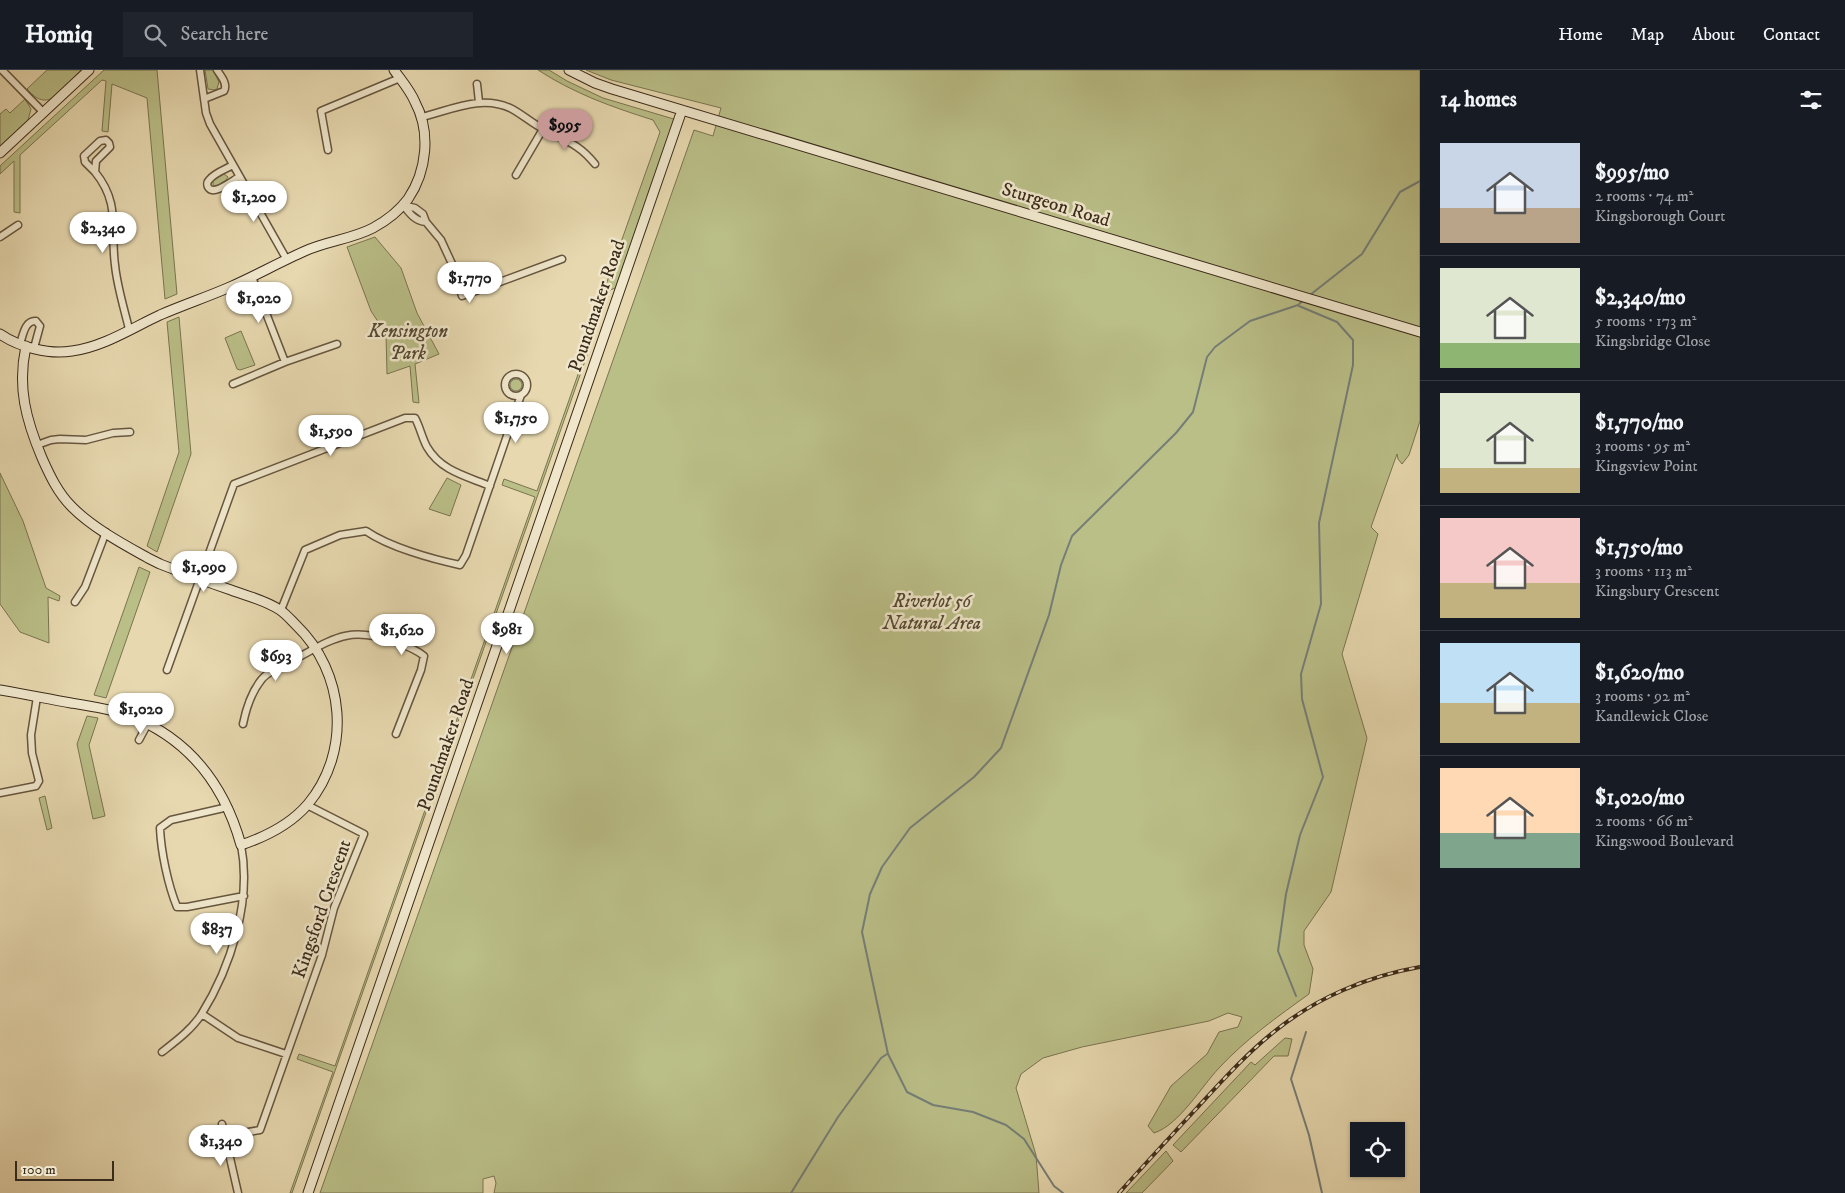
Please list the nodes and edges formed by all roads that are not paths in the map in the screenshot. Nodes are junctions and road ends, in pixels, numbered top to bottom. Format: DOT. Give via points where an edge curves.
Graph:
graph roads {
  1 [pos="2,70"];
  2 [pos="89,70"];
  3 [pos="200,70"];
  4 [pos="217,70"];
  5 [pos="569,70"];
  6 [pos="397,74"];
  7 [pos="477,84"];
  8 [pos="204,99"];
  9 [pos="479,102"];
  10 [pos="682,110"];
  11 [pos="44,113"];
  12 [pos="422,117"];
  13 [pos="543,129"];
  14 [pos="328,150"];
  15 [pos="0,153"];
  16 [pos="595,164"];
  17 [pos="233,165"];
  18 [pos="95,172"];
  19 [pos="516,176"];
  20 [pos="239,177"];
  21 [pos="403,205"];
  22 [pos="18,225"];
  23 [pos="0,237"];
  24 [pos="562,259"];
  25 [pos="287,260"];
  26 [pos="252,277"];
  27 [pos="129,329"];
  28 [pos="1420,332"];
  29 [pos="0,334"];
  30 [pos="337,344"];
  31 [pos="27,346"];
  32 [pos="285,362"];
  33 [pos="233,384"];
  34 [pos="521,395"];
  35 [pos="130,432"];
  36 [pos="37,445"];
  37 [pos="490,486"];
  38 [pos="106,532"];
  39 [pos="200,579"];
  40 [pos="74,602"];
  41 [pos="280,610"];
  42 [pos="316,648"];
  43 [pos="167,670"];
  44 [pos="0,690"];
  45 [pos="37,697"];
  46 [pos="147,724"];
  47 [pos="243,724"];
  48 [pos="396,734"];
  49 [pos="139,740"];
  50 [pos="0,794"];
  51 [pos="307,805"];
  52 [pos="228,807"];
  53 [pos="241,845"];
  54 [pos="244,896"];
  55 [pos="202,1014"];
  56 [pos="162,1052"];
  57 [pos="286,1054"];
  58 [pos="222,1124"];
  59 [pos="225,1136"];
  60 [pos="238,1193"];
  61 [pos="308,1193"];
  1 -- 11 [label="street"];
  2 -- 11 [label="street"];
  3 -- 8 [label="street"];
  4 -- 8 [label="street" via="226,85 224,91"];
  5 -- 10 [label="street, Sturgeon Road" via="595,83"];
  6 -- 12 [label="street"];
  6 -- 14 [label="street" via="321,111"];
  7 -- 9 [label="street"];
  8 -- 17 [label="street" via="210,124"];
  9 -- 12 [label="street"];
  9 -- 13 [label="street" via="510,108"];
  10 -- 28 [label="street, Sturgeon Road"];
  10 -- 61 [label="street, Poundmaker Road"];
  11 -- 15 [label="street"];
  12 -- 21 [label="street" via="424,160 416,184"];
  13 -- 16 [label="street" via="586,151"];
  13 -- 19 [label="street"];
  17 -- 20 [label="street"];
  17 -- 20 [label="street" via="210,179 208,187 216,190"];
  18 -- 18 [label="street" via="85,162 84,156 100,141 106,140 110,147 96,161"];
  18 -- 27 [label="street" via="106,189 113,210 115,265"];
  20 -- 25 [label="street"];
  21 -- 24 [label="street" via="419,221 426,222 441,240 462,296"];
  21 -- 25 [label="street" via="372,228 323,243"];
  22 -- 23 [label="street"];
  25 -- 26 [label="street"];
  26 -- 27 [label="street"];
  26 -- 32 [label="street"];
  27 -- 31 [label="street" via="79,350 55,352"];
  29 -- 31 [label="street"];
  30 -- 32 [label="street"];
  31 -- 36 [label="street" via="22,383 26,413"];
  32 -- 33 [label="street"];
  34 -- 37 [label="street"];
  35 -- 36 [label="street" via="86,440 50,440"];
  36 -- 38 [label="street" via="51,480 63,497 78,513"];
  37 -- 39 [label="street" via="441,465 427,446 415,418 404,418 234,484"];
  37 -- 41 [label="street" via="460,565 380,540 366,531 340,535 305,550"];
  38 -- 39 [label="street" via="160,564"];
  38 -- 40 [label="street" via="85,587"];
  39 -- 41 [label="street"];
  39 -- 43 [label="street"];
  41 -- 42 [label="street"];
  42 -- 47 [label="street" via="263,678 255,689"];
  42 -- 48 [label="street" via="345,635 367,634 416,649 424,656"];
  42 -- 51 [label="street" via="334,690 337,729 329,767"];
  44 -- 45 [label="street"];
  45 -- 46 [label="street" via="118,712"];
  45 -- 50 [label="street" via="31,735 39,781 36,786"];
  46 -- 49 [label="street"];
  46 -- 52 [label="street" via="165,734 200,764"];
  51 -- 53 [label="street" via="280,827"];
  51 -- 57 [label="street, Kingsford Crescent" via="364,834 337,900 322,955"];
  52 -- 53 [label="street"];
  52 -- 54 [label="street" via="171,820 160,828 160,838 177,907"];
  53 -- 54 [label="street"];
  54 -- 55 [label="street" via="228,958"];
  55 -- 56 [label="street" via="183,1036"];
  55 -- 57 [label="street" via="238,1038"];
  57 -- 59 [label="street, Kingsford Crescent" via="260,1130"];
  58 -- 59 [label="street"];
  59 -- 60 [label="street"];
}
